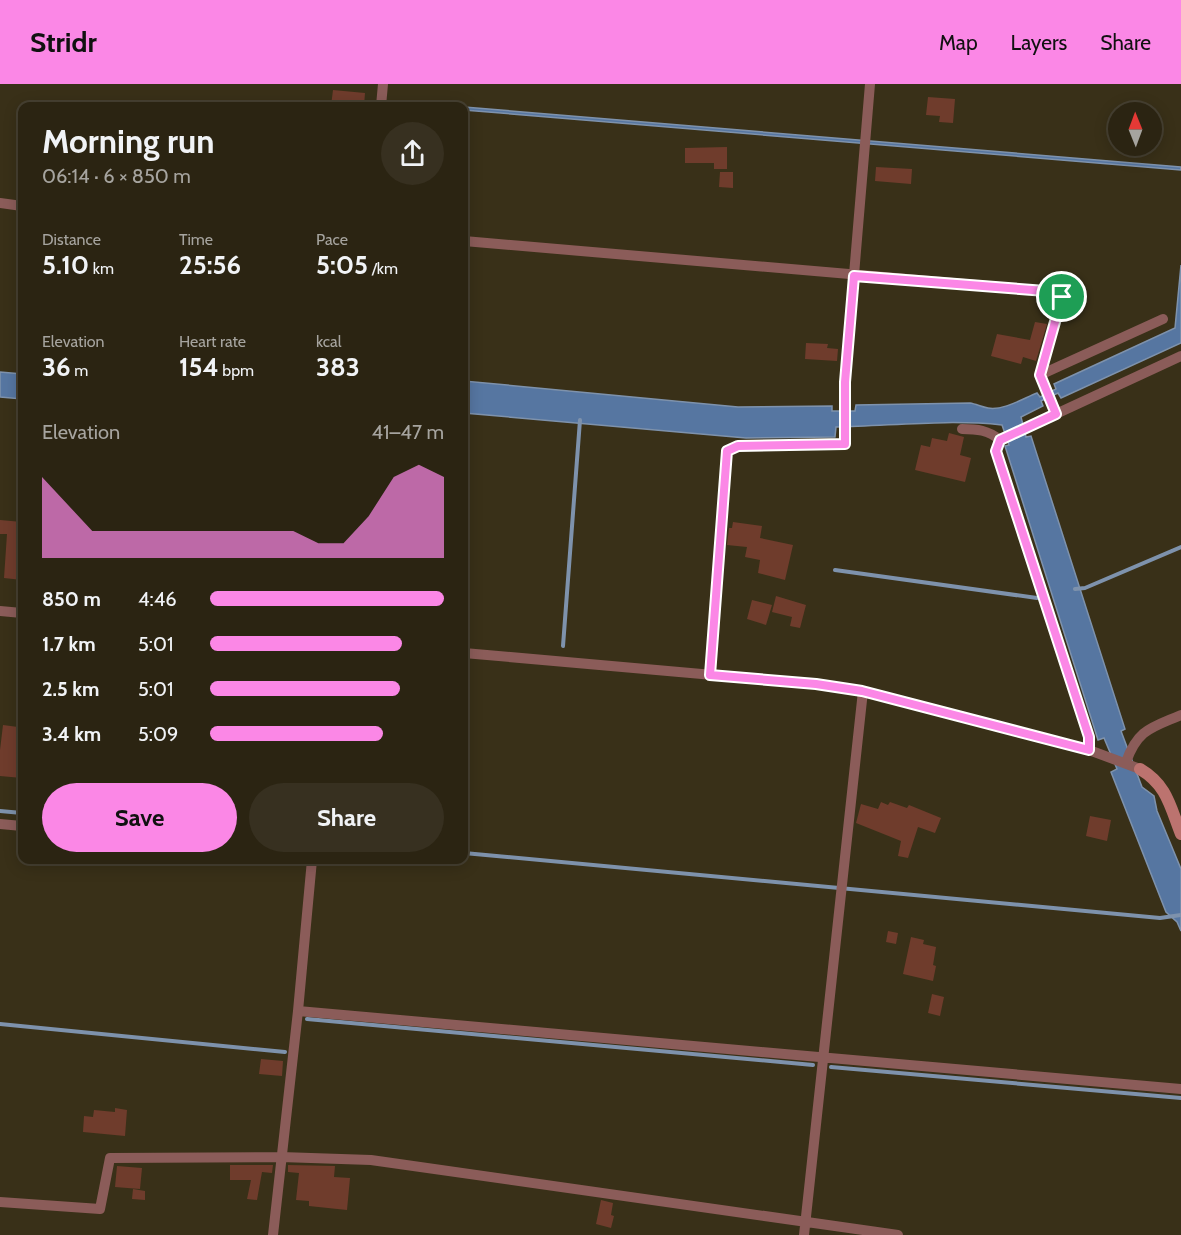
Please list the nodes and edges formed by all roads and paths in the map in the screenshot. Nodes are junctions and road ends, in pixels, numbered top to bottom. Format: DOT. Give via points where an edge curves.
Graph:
graph roads {
  1 [pos="383,84"];
  2 [pos="870,84"];
  3 [pos="381,102"];
  4 [pos="0,203"];
  5 [pos="18,205"];
  6 [pos="468,241"];
  7 [pos="854,276"];
  8 [pos="1163,319"];
  9 [pos="1181,356"];
  10 [pos="1040,375"];
  11 [pos="1056,414"];
  12 [pos="962,429"];
  13 [pos="1002,439"];
  14 [pos="0,611"];
  15 [pos="18,613"];
  16 [pos="468,653"];
  17 [pos="710,675"];
  18 [pos="862,691"];
  19 [pos="1181,715"];
  20 [pos="1089,750"];
  21 [pos="1126,762"];
  22 [pos="1140,769"];
  23 [pos="0,824"];
  24 [pos="18,826"];
  25 [pos="1181,834"];
  26 [pos="312,864"];
  27 [pos="298,1011"];
  28 [pos="823,1057"];
  29 [pos="1181,1089"];
  30 [pos="281,1157"];
  31 [pos="0,1202"];
  32 [pos="806,1222"];
  33 [pos="273,1235"];
  34 [pos="804,1235"];
  35 [pos="898,1235"];
  1 -- 3 [label="street"];
  2 -- 7 [label="street"];
  4 -- 5 [label="street"];
  6 -- 7 [label="street"];
  7 -- 10 [label="street" via="1059,292 1062,297"];
  7 -- 17 [label="street" via="845,444 738,446 727,451"];
  8 -- 10 [label="street"];
  9 -- 11 [label="street"];
  10 -- 11 [label="street"];
  11 -- 13 [label="street"];
  12 -- 13 [label="street" via="990,432"];
  13 -- 20 [label="street" via="996,451 1089,737"];
  14 -- 15 [label="street"];
  16 -- 17 [label="street"];
  17 -- 18 [label="street"];
  18 -- 20 [label="street"];
  18 -- 28 [label="street"];
  19 -- 21 [label="street" via="1142,733"];
  20 -- 21 [label="street"];
  21 -- 22 [label="street"];
  22 -- 25 [label="street" via="1163,788"];
  23 -- 24 [label="street"];
  26 -- 27 [label="street"];
  27 -- 28 [label="street"];
  27 -- 30 [label="street"];
  28 -- 29 [label="street"];
  28 -- 32 [label="street"];
  30 -- 31 [label="street" via="110,1158 100,1209"];
  30 -- 32 [label="street" via="371,1160"];
  30 -- 33 [label="street"];
  32 -- 34 [label="street"];
  32 -- 35 [label="street"];
}
